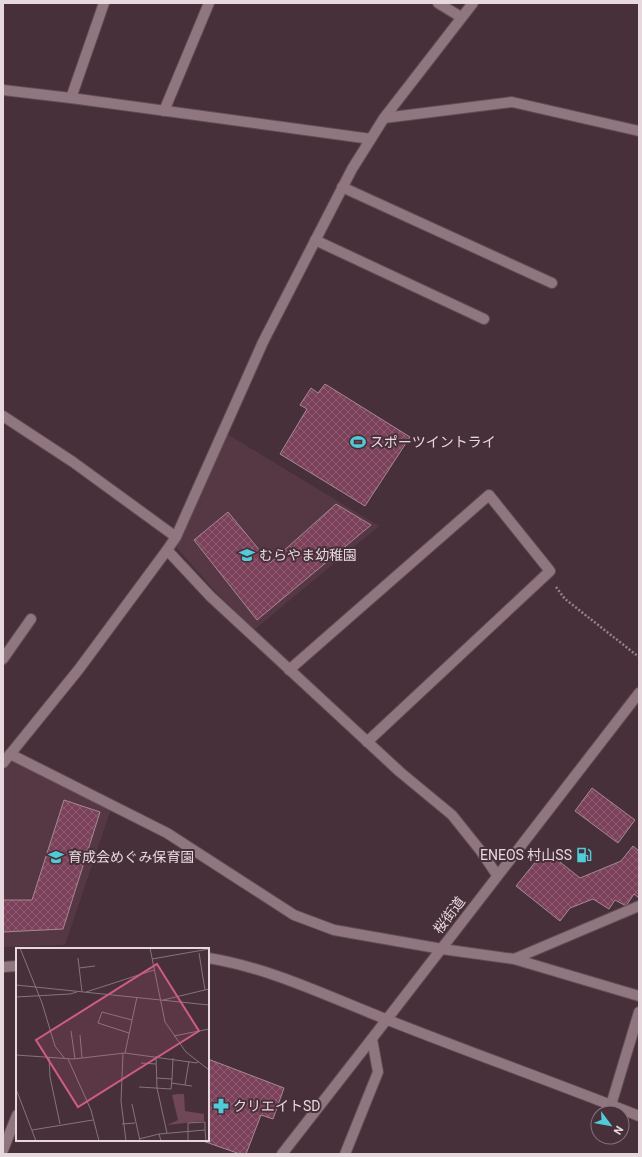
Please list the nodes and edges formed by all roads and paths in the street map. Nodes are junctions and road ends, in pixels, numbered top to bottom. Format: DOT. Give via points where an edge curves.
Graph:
graph roads {
  1 [pos="104,3"];
  2 [pos="209,3"];
  3 [pos="438,3"];
  4 [pos="473,3"];
  5 [pos="461,17"];
  6 [pos="3,90"];
  7 [pos="71,98"];
  8 [pos="164,111"];
  9 [pos="384,118"];
  10 [pos="639,131"];
  11 [pos="371,140"];
  12 [pos="342,187"];
  13 [pos="316,240"];
  14 [pos="552,283"];
  15 [pos="484,319"];
  16 [pos="3,416"];
  17 [pos="176,536"];
  18 [pos="167,550"];
  19 [pos="546,575"];
  20 [pos="31,619"];
  21 [pos="639,657"];
  22 [pos="3,659"];
  23 [pos="289,670"];
  24 [pos="639,693"];
  25 [pos="367,742"];
  26 [pos="6,752"];
  27 [pos="3,763"];
  28 [pos="497,875"];
  29 [pos="639,906"];
  30 [pos="442,948"];
  31 [pos="209,958"];
  32 [pos="514,959"];
  33 [pos="16,966"];
  34 [pos="3,967"];
  35 [pos="639,996"];
  36 [pos="639,1012"];
  37 [pos="387,1020"];
  38 [pos="372,1039"];
  39 [pos="611,1105"];
  40 [pos="16,1117"];
  41 [pos="3,1150"];
  42 [pos="282,1154"];
  43 [pos="345,1154"];
  1 -- 7 [label="street"];
  2 -- 8 [label="street"];
  3 -- 5 [label="street"];
  4 -- 5 [label="street"];
  5 -- 9 [label="street"];
  6 -- 7 [label="street"];
  7 -- 8 [label="street"];
  8 -- 11 [label="street"];
  9 -- 10 [label="street" via="512,102"];
  9 -- 11 [label="street"];
  11 -- 12 [label="street"];
  12 -- 13 [label="street"];
  12 -- 14 [label="street"];
  13 -- 15 [label="street"];
  13 -- 17 [label="street" via="263,342"];
  16 -- 17 [label="street" via="73,462"];
  17 -- 18 [label="street"];
  18 -- 23 [label="street" via="210,596"];
  18 -- 26 [label="street" via="79,669"];
  19 -- 21 [label="path" via="565,599"];
  19 -- 23 [label="street" via="550,571 489,495"];
  19 -- 25 [label="street"];
  20 -- 22 [label="street"];
  23 -- 25 [label="street"];
  24 -- 28 [label="street, 桜街道"];
  25 -- 28 [label="street" via="452,816"];
  26 -- 27 [label="street"];
  26 -- 30 [label="street" via="168,833 294,915 334,930"];
  28 -- 30 [label="street, 桜街道"];
  29 -- 32 [label="street"];
  30 -- 32 [label="street"];
  30 -- 37 [label="street, 桜街道"];
  31 -- 37 [label="street" via="268,972"];
  32 -- 35 [label="street"];
  33 -- 34 [label="street"];
  36 -- 39 [label="street"];
  37 -- 38 [label="street, 桜街道"];
  37 -- 39 [label="street"];
  38 -- 42 [label="street, 桜街道"];
  38 -- 43 [label="street" via="378,1072"];
  40 -- 41 [label="street"];
}
